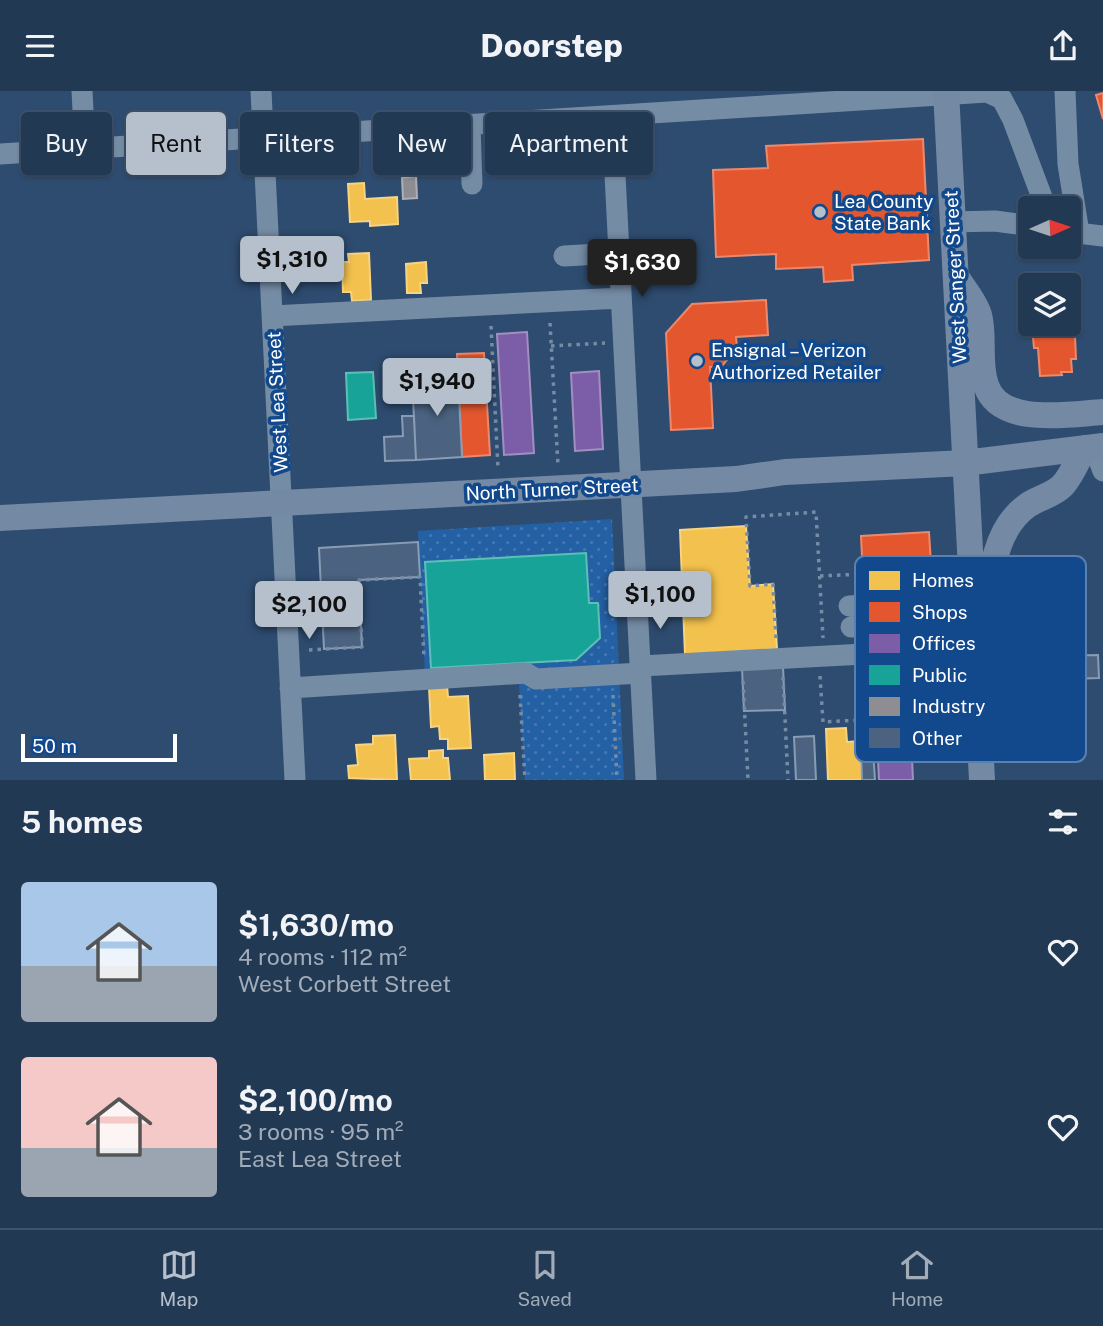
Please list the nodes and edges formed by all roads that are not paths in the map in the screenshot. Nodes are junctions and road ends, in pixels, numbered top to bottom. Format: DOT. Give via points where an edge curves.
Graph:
graph roads {
  1 [pos="82,91"];
  2 [pos="261,91"];
  3 [pos="1065,91"];
  4 [pos="946,93"];
  5 [pos="83,112"];
  6 [pos="262,112"];
  7 [pos="653,113"];
  8 [pos="240,139"];
  9 [pos="112,147"];
  10 [pos="21,152"];
  11 [pos="0,153"];
  12 [pos="471,154"];
  13 [pos="265,175"];
  14 [pos="614,175"];
  15 [pos="472,184"];
  16 [pos="1042,196"];
  17 [pos="1071,196"];
  18 [pos="951,222"];
  19 [pos="1018,224"];
  20 [pos="1082,233"];
  21 [pos="1103,236"];
  22 [pos="618,253"];
  23 [pos="564,256"];
  24 [pos="954,273"];
  25 [pos="621,298"];
  26 [pos="272,316"];
  27 [pos="1103,412"];
  28 [pos="1096,453"];
  29 [pos="965,463"];
  30 [pos="632,484"];
  31 [pos="282,503"];
  32 [pos="0,518"];
  33 [pos="970,556"];
  34 [pos="995,556"];
  35 [pos="850,616"];
  36 [pos="855,616"];
  37 [pos="855,654"];
  38 [pos="641,669"];
  39 [pos="290,688"];
  40 [pos="981,762"];
  41 [pos="994,762"];
  42 [pos="295,780"];
  43 [pos="646,780"];
  44 [pos="982,780"];
  45 [pos="988,780"];
  1 -- 5 [label="street"];
  2 -- 6 [label="street, West Lea Street"];
  3 -- 17 [label="street"];
  4 -- 7 [label="street"];
  4 -- 16 [label="street" via="987,92 1002,99"];
  4 -- 18 [label="main road, West Sanger Street"];
  8 -- 9 [label="street"];
  10 -- 11 [label="street"];
  12 -- 15 [label="street"];
  13 -- 26 [label="street, West Lea Street"];
  14 -- 22 [label="street"];
  18 -- 19 [label="street"];
  18 -- 24 [label="main road, West Sanger Street"];
  20 -- 21 [label="street"];
  22 -- 23 [label="street"];
  22 -- 25 [label="street"];
  24 -- 27 [label="main road" via="979,314 986,386 994,400 1011,411 1032,415"];
  24 -- 29 [label="main road, West Sanger Street"];
  25 -- 26 [label="street"];
  25 -- 30 [label="street"];
  26 -- 31 [label="street, West Lea Street"];
  28 -- 29 [label="main road, North Turner Street"];
  28 -- 34 [label="main road" via="1063,485 1026,506 1010,525"];
  29 -- 30 [label="main road, North Turner Street"];
  29 -- 33 [label="main road, West Sanger Street"];
  30 -- 31 [label="main road, North Turner Street"];
  30 -- 38 [label="street"];
  31 -- 32 [label="main road, North Turner Street"];
  31 -- 39 [label="street, West Lea Street"];
  35 -- 36 [label="street"];
  37 -- 38 [label="street"];
  38 -- 39 [label="street" via="536,679 519,673"];
  38 -- 43 [label="street"];
  39 -- 42 [label="street, West Lea Street"];
  40 -- 44 [label="main road, West Sanger Street"];
  41 -- 45 [label="main road"];
}
